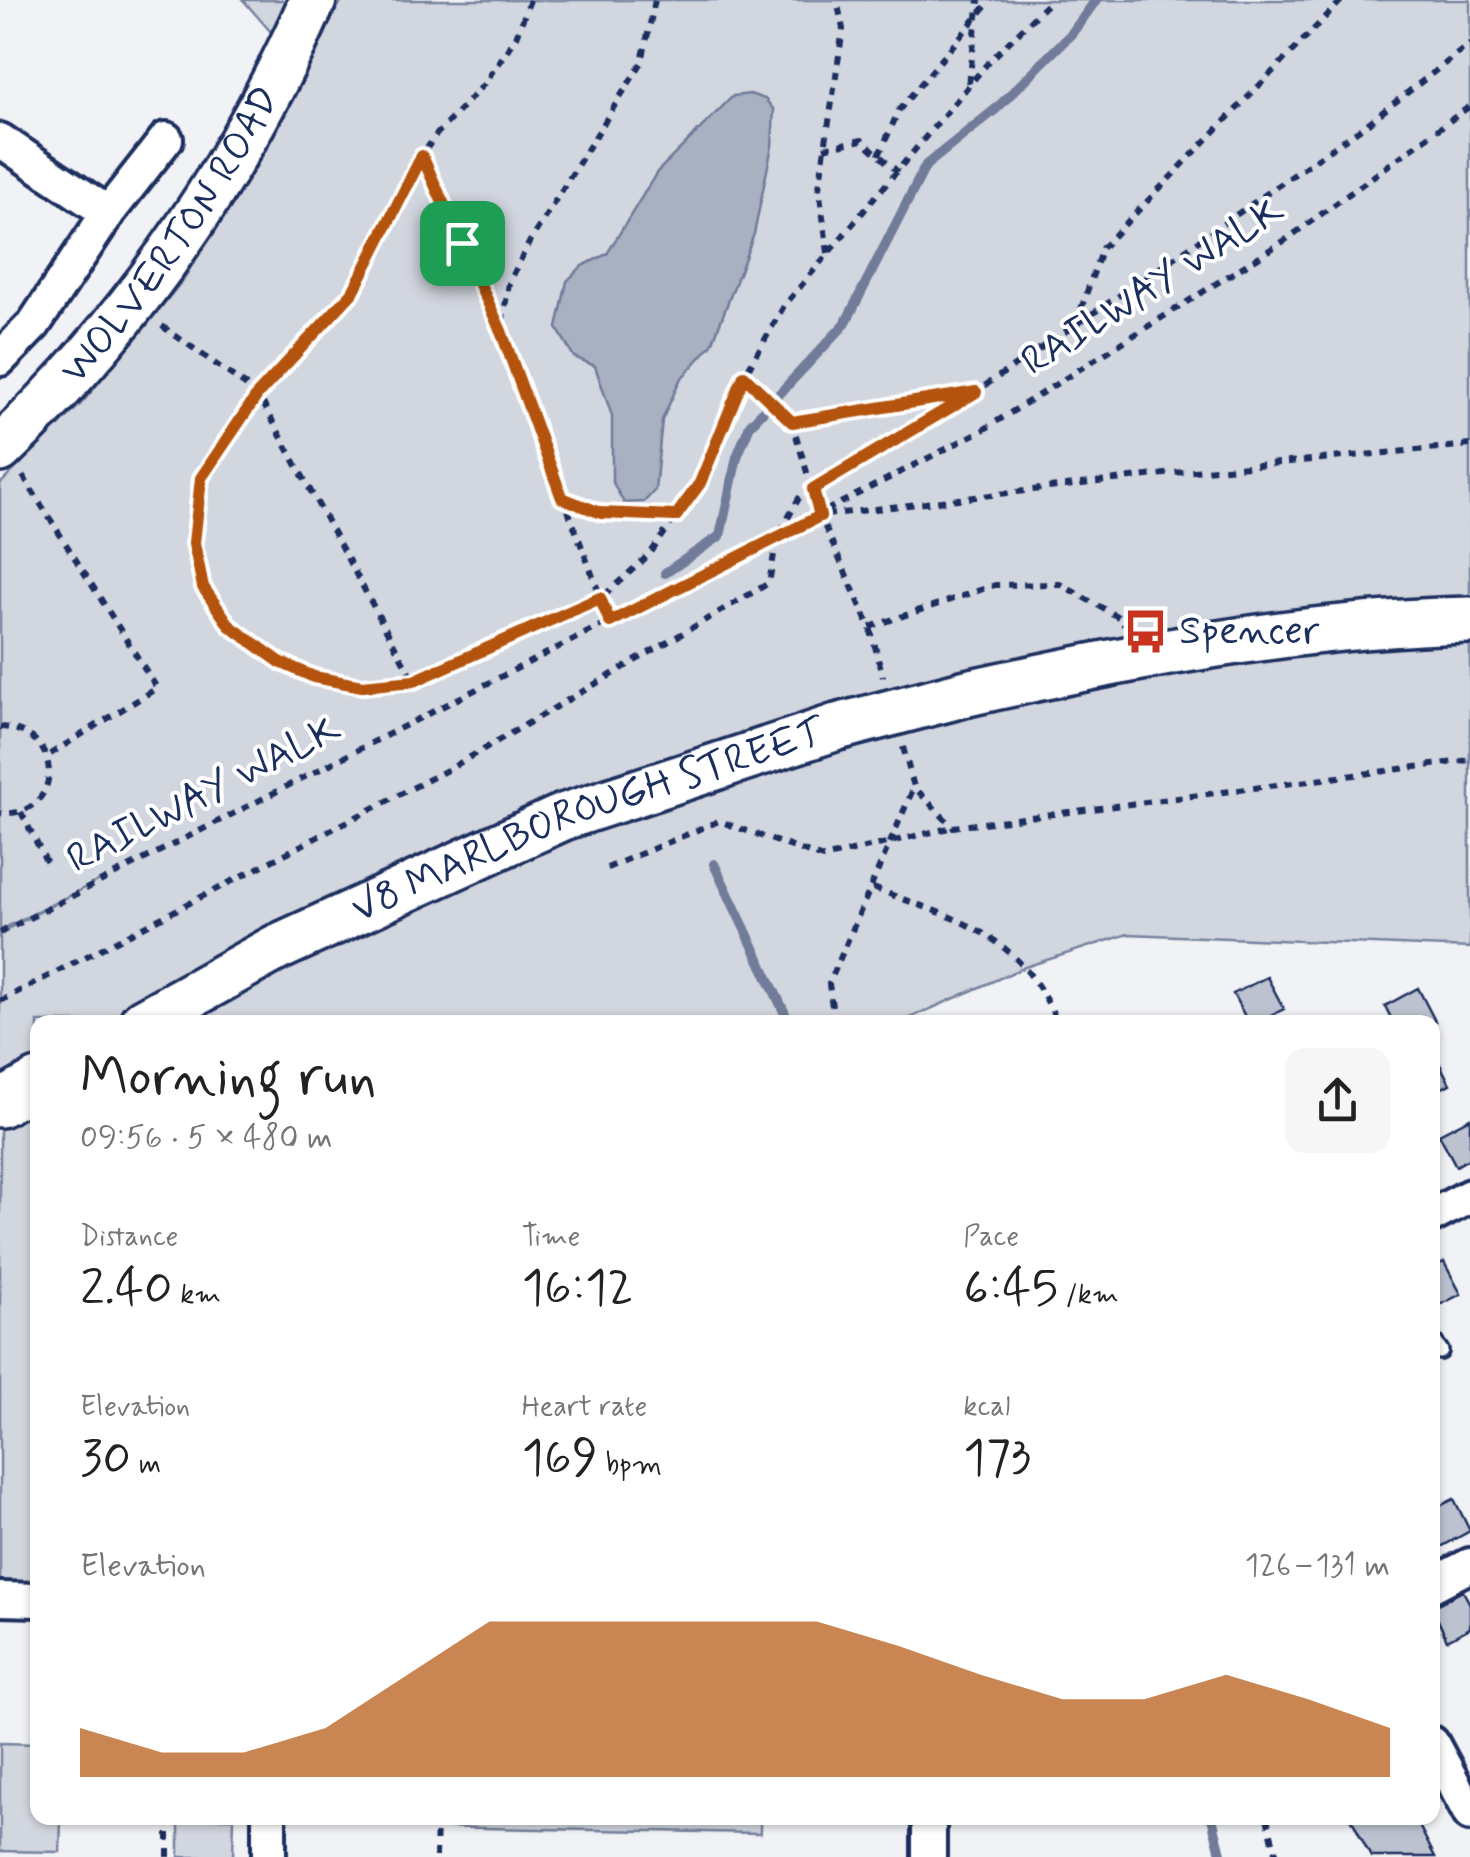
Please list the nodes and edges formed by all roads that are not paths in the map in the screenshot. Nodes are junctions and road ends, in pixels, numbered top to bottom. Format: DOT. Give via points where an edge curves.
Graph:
graph roads {
  1 [pos="313,0"];
  2 [pos="166,139"];
  3 [pos="0,140"];
  4 [pos="108,213"];
  5 [pos="0,359"];
  6 [pos="2,447"];
  7 [pos="1470,620"];
  8 [pos="156,1015"];
  9 [pos="30,1087"];
  10 [pos="0,1104"];
  11 [pos="1470,1196"];
  12 [pos="1440,1212"];
  13 [pos="1470,1565"];
  14 [pos="1440,1581"];
  15 [pos="0,1599"];
  16 [pos="30,1600"];
  17 [pos="1440,1755"];
  18 [pos="1466,1794"];
  19 [pos="270,1825"];
  20 [pos="929,1825"];
  21 [pos="269,1857"];
  22 [pos="929,1857"];
  1 -- 6 [label="street, WOLVERTON ROAD" via="208,204 75,374"];
  2 -- 4 [label="street"];
  3 -- 4 [label="street"];
  4 -- 5 [label="street" via="34,324"];
  7 -- 8 [label="street, V8 MARLBOROUGH STREET, bridge" via="1390,622 1138,654 837,727 562,818 276,948"];
  9 -- 10 [label="street"];
  11 -- 12 [label="street"];
  13 -- 14 [label="street"];
  15 -- 16 [label="street"];
  17 -- 18 [label="street"];
  19 -- 21 [label="street"];
  20 -- 22 [label="street"];
}
